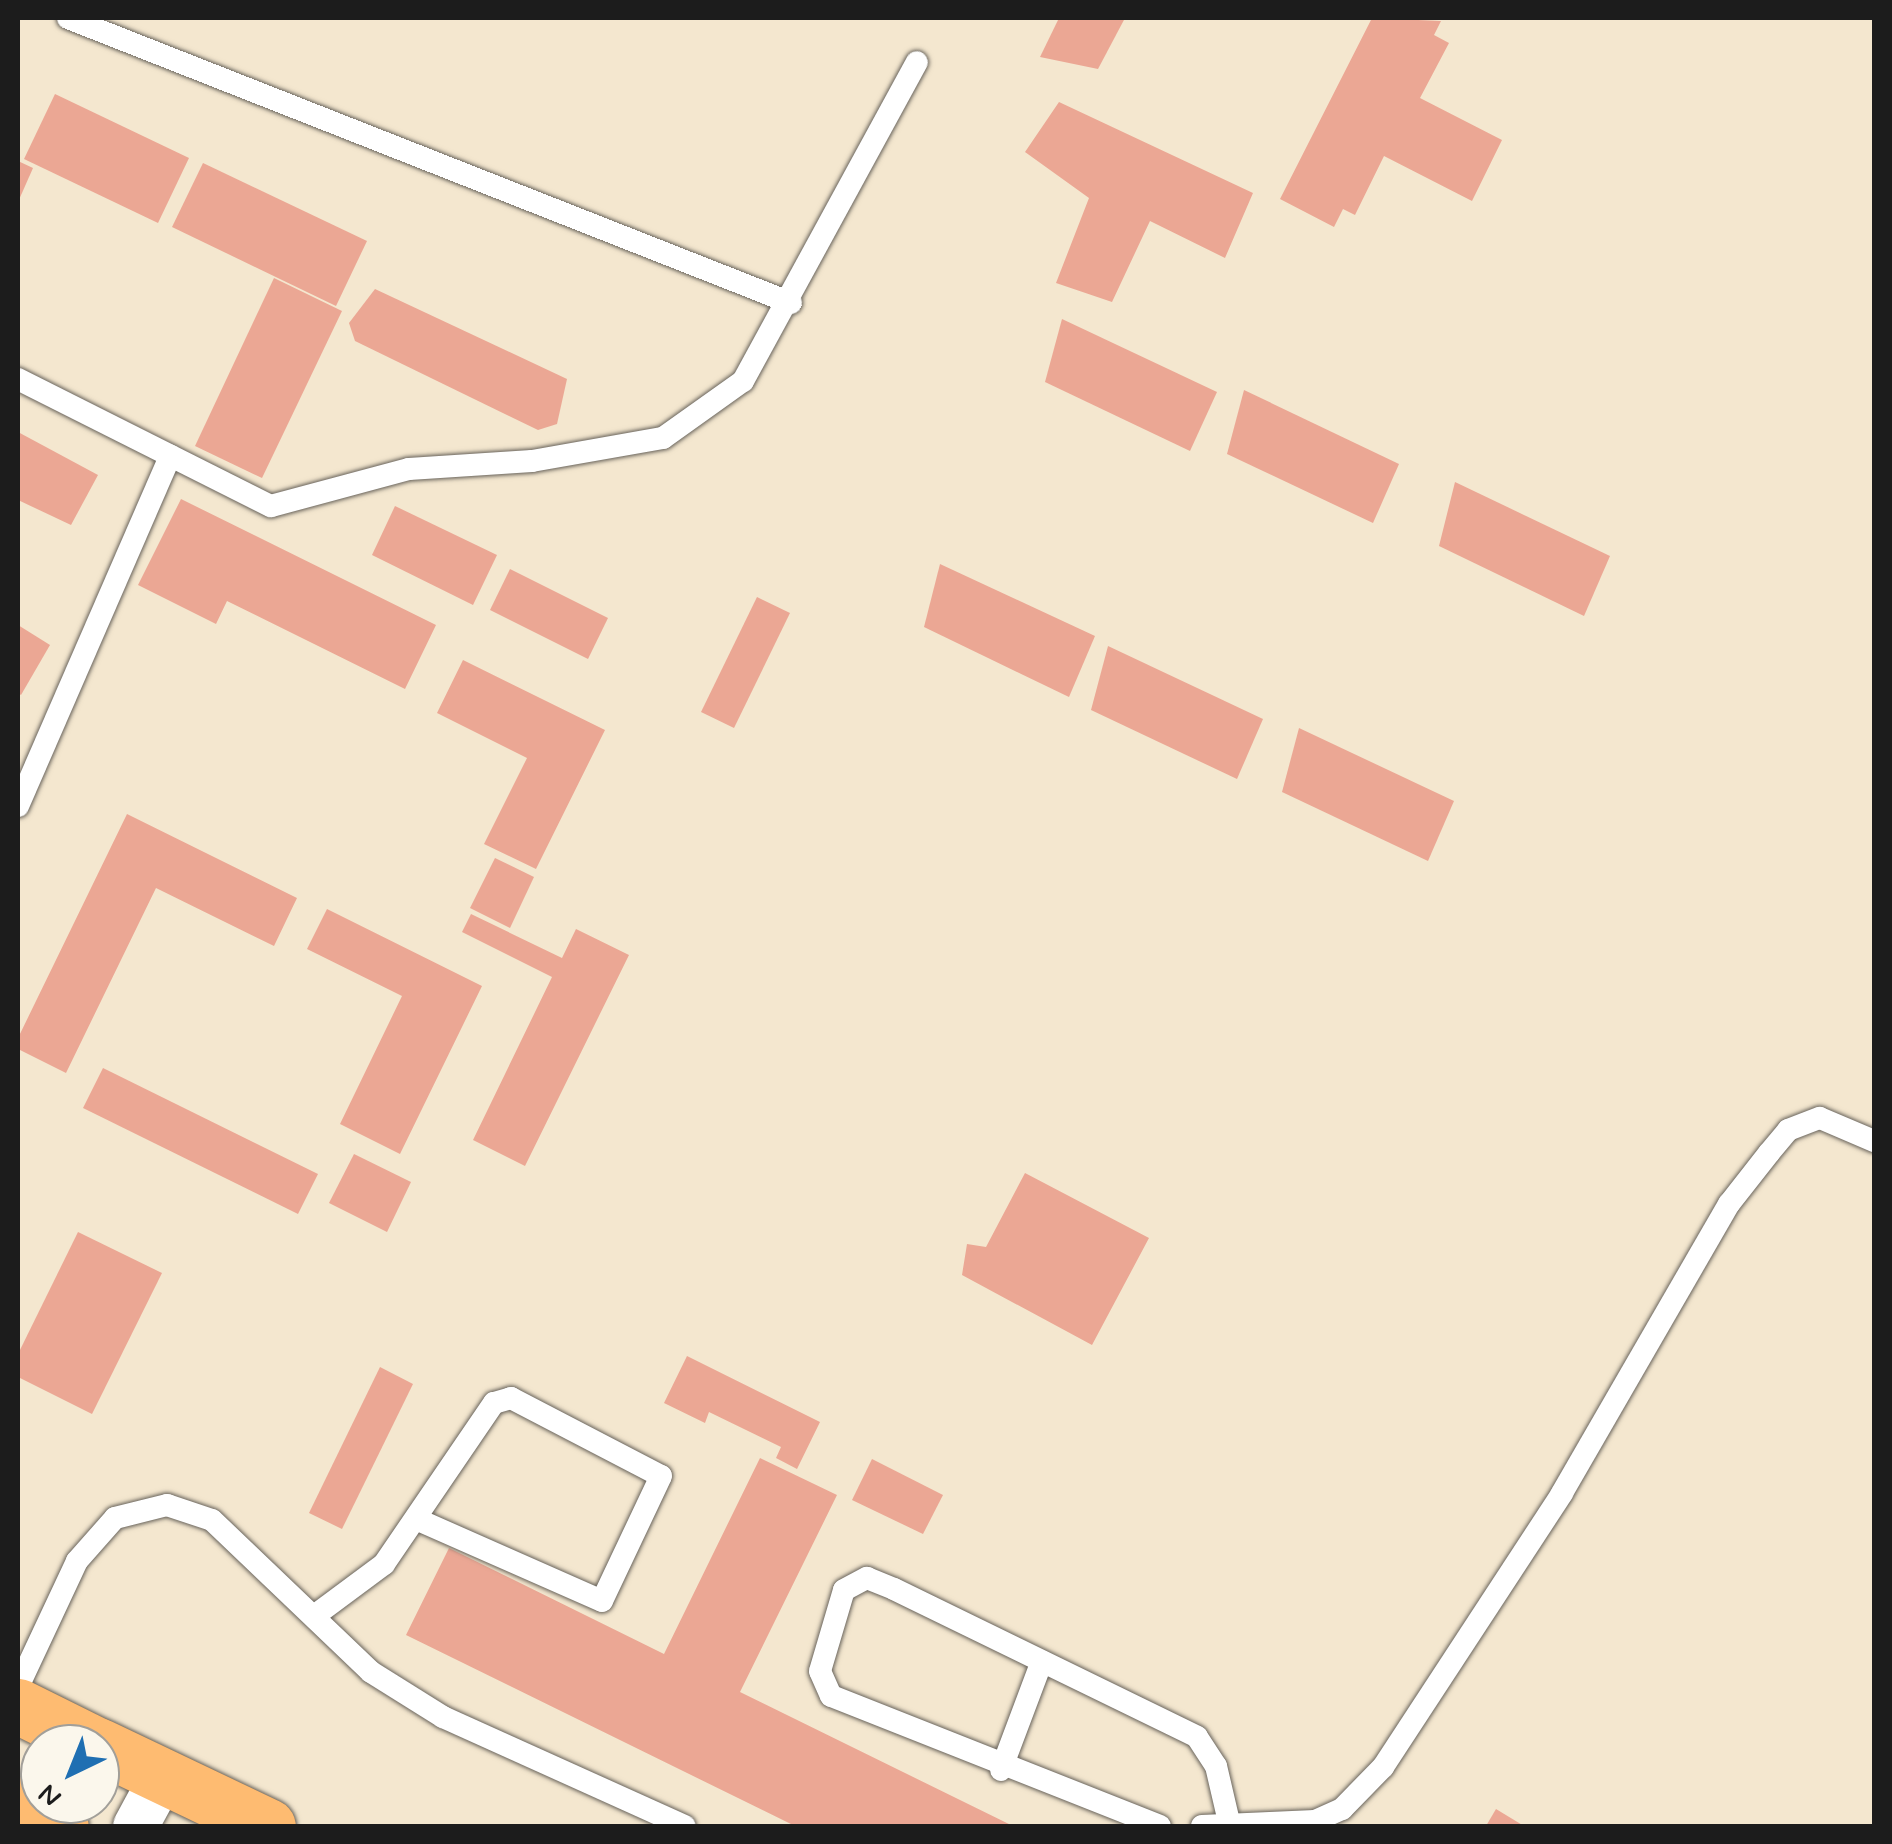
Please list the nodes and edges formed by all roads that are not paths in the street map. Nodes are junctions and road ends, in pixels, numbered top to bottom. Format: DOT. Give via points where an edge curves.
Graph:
graph roads {
  1 [pos="68,18"];
  2 [pos="917,62"];
  3 [pos="790,303"];
  4 [pos="18,380"];
  5 [pos="170,456"];
  6 [pos="18,806"];
  7 [pos="1874,1141"];
  8 [pos="418,1520"];
  9 [pos="314,1616"];
  10 [pos="1042,1661"];
  11 [pos="18,1688"];
  12 [pos="18,1706"];
  13 [pos="55,1724"];
  14 [pos="120,1756"];
  15 [pos="1001,1770"];
  16 [pos="162,1776"];
  17 [pos="18,1804"];
  18 [pos="1229,1822"];
  19 [pos="61,1826"];
  20 [pos="135,1826"];
  21 [pos="268,1826"];
  22 [pos="684,1826"];
  23 [pos="1160,1826"];
  24 [pos="1202,1826"];
  1 -- 3 [label="lane"];
  2 -- 3 [label="lane"];
  3 -- 5 [label="lane" via="743,381 663,438 532,461 409,469 271,506"];
  4 -- 5 [label="lane"];
  5 -- 6 [label="lane"];
  7 -- 18 [label="lane" via="1820,1118 1788,1130 1769,1153 1382,1767 1342,1809 1315,1820"];
  8 -- 8 [label="lane" via="602,1601 661,1476 511,1398 472,1424"];
  8 -- 9 [label="lane" via="384,1564"];
  9 -- 11 [label="lane" via="212,1520 167,1505 114,1518 76,1561"];
  9 -- 22 [label="lane" via="371,1672 443,1717"];
  10 -- 15 [label="lane"];
  10 -- 15 [label="lane" via="866,1578 844,1590 820,1671 831,1696"];
  10 -- 18 [label="lane" via="1197,1737 1216,1766"];
  12 -- 13 [label="main road"];
  14 -- 16 [label="main road"];
  15 -- 23 [label="lane"];
  16 -- 20 [label="street"];
  16 -- 21 [label="main road"];
  17 -- 19 [label="main road"];
  18 -- 24 [label="lane"];
}
